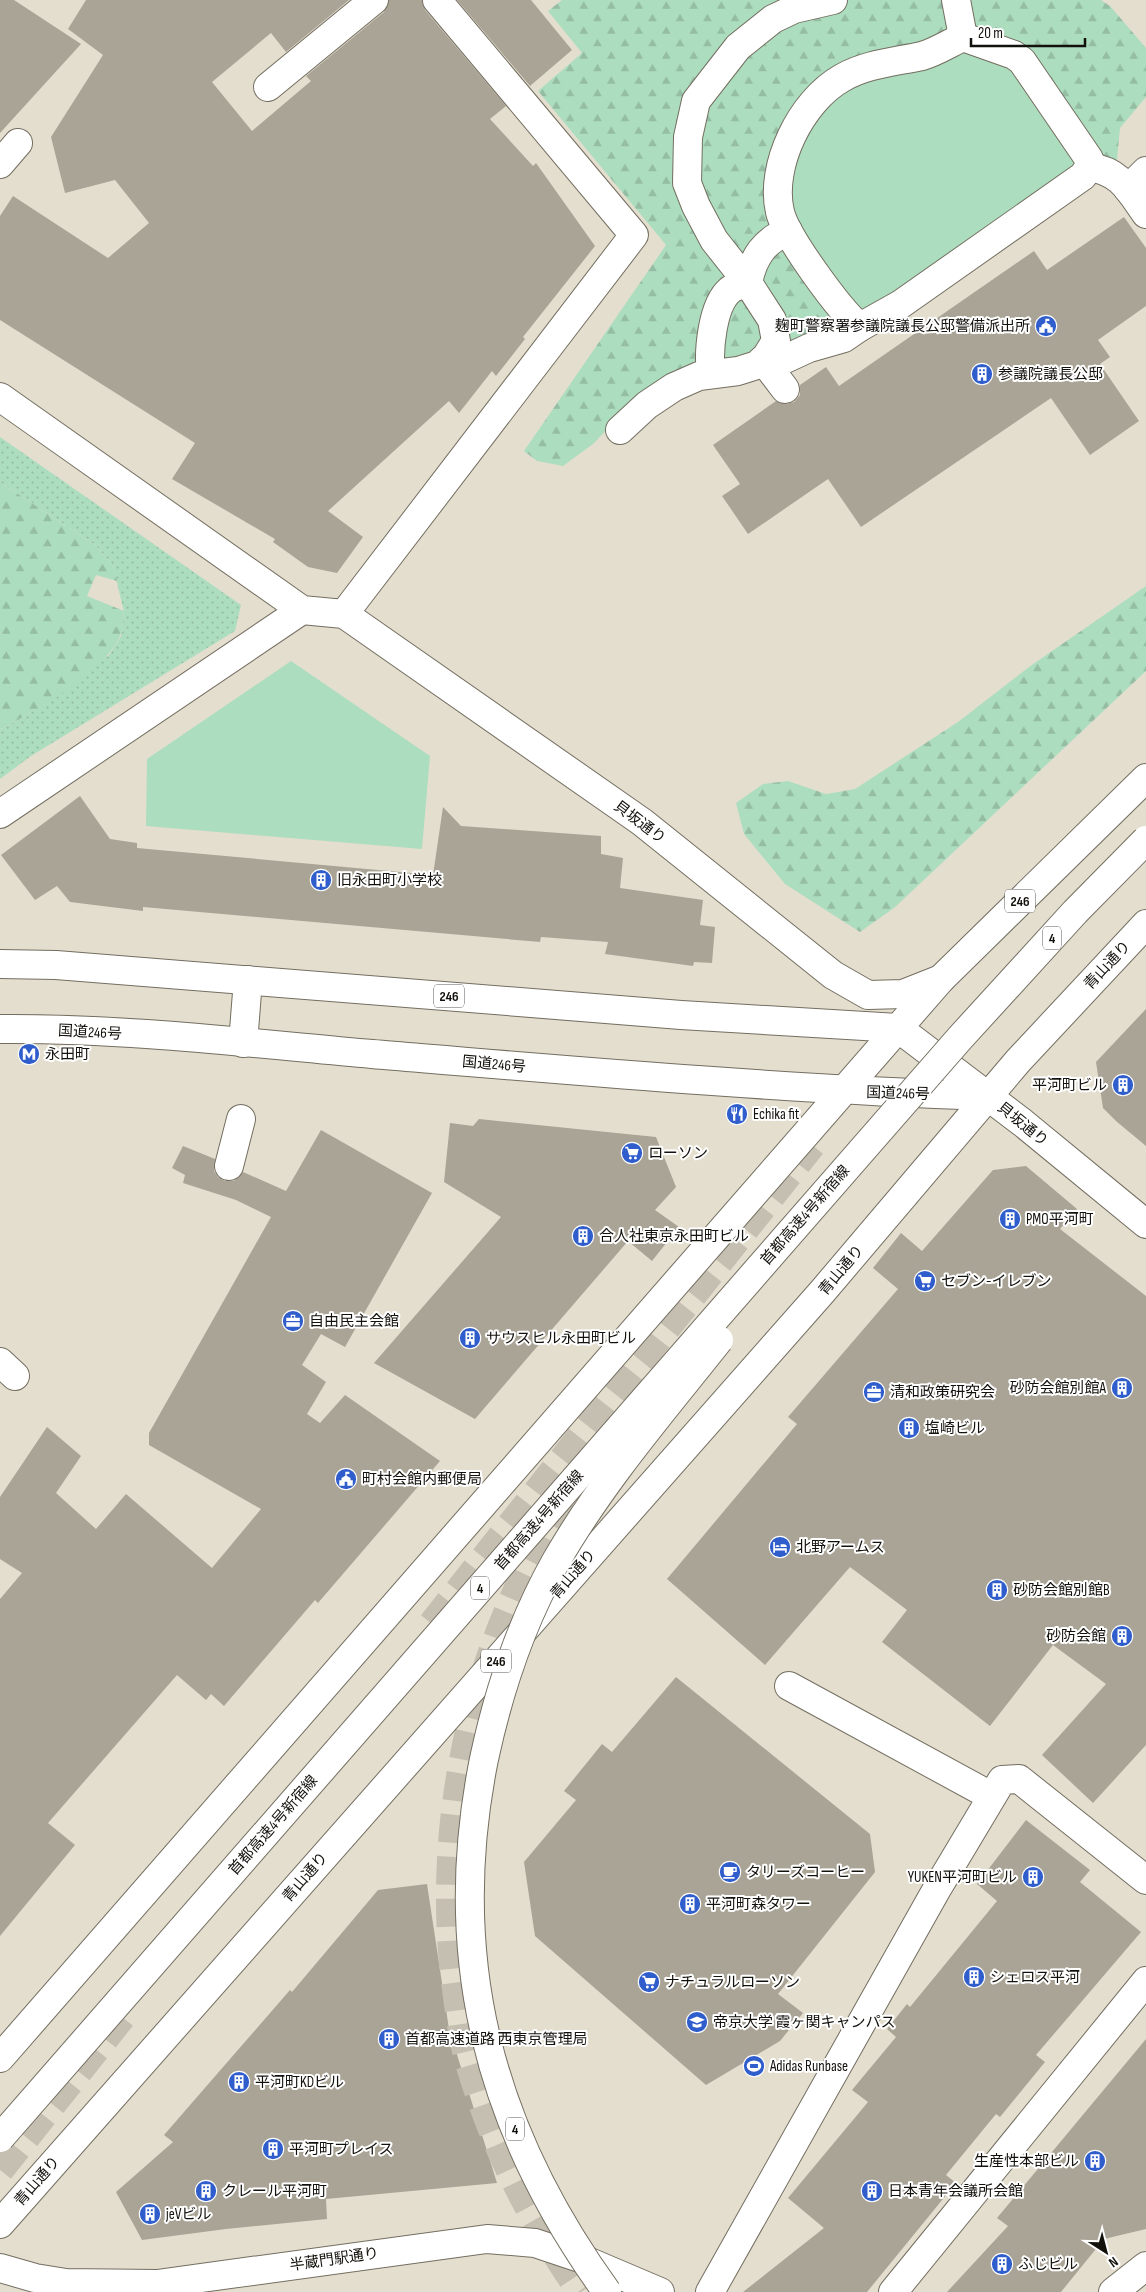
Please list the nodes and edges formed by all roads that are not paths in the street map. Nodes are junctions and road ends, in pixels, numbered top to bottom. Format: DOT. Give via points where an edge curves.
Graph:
graph roads {
  1 [pos="374,0"];
  2 [pos="437,0"];
  3 [pos="833,0"];
  4 [pos="956,0"];
  5 [pos="963,37"];
  6 [pos="268,87"];
  7 [pos="18,143"];
  8 [pos="0,164"];
  9 [pos="1088,167"];
  10 [pos="1137,180"];
  11 [pos="1146,214"];
  12 [pos="788,231"];
  13 [pos="748,283"];
  14 [pos="860,327"];
  15 [pos="765,364"];
  16 [pos="711,374"];
  17 [pos="785,389"];
  18 [pos="0,397"];
  19 [pos="620,430"];
  20 [pos="302,610"];
  21 [pos="344,614"];
  22 [pos="1146,778"];
  23 [pos="0,814"];
  24 [pos="1146,840"];
  25 [pos="1146,924"];
  26 [pos="0,964"];
  27 [pos="941,979"];
  28 [pos="248,980"];
  29 [pos="898,1028"];
  30 [pos="0,1029"];
  31 [pos="960,1038"];
  32 [pos="243,1043"];
  33 [pos="843,1091"];
  34 [pos="988,1096"];
  35 [pos="241,1119"];
  36 [pos="229,1166"];
  37 [pos="1146,1224"];
  38 [pos="789,1686"];
  39 [pos="991,1796"];
  40 [pos="1146,1880"];
  41 [pos="1146,1981"];
  42 [pos="0,2058"];
  43 [pos="0,2138"];
  44 [pos="0,2224"];
  45 [pos="1146,2266"];
  46 [pos="0,2268"];
  47 [pos="608,2292"];
  48 [pos="660,2292"];
  49 [pos="710,2292"];
  50 [pos="893,2292"];
  51 [pos="1113,2292"];
  1 -- 6 [label="main road"];
  2 -- 21 [label="main road" via="634,235"];
  3 -- 13 [label="main road" via="794,9 773,19 738,47 696,100 688,137 687,183 714,240"];
  4 -- 5 [label="main road"];
  5 -- 9 [label="main road" via="1014,55 1022,61 1089,160"];
  5 -- 12 [label="main road" via="924,55 865,67 840,79 818,98 801,118 782,164 780,212"];
  7 -- 8 [label="main road"];
  9 -- 10 [label="main road"];
  9 -- 14 [label="main road" via="1083,176 901,304"];
  10 -- 11 [label="main road"];
  12 -- 13 [label="main road" via="774,237 760,249"];
  12 -- 14 [label="main road" via="828,290"];
  13 -- 15 [label="main road" via="772,320 776,341"];
  13 -- 16 [label="main road" via="731,288 720,300 708,356"];
  14 -- 15 [label="main road" via="844,338"];
  15 -- 16 [label="main road"];
  15 -- 17 [label="main road"];
  16 -- 19 [label="main road" via="674,386"];
  18 -- 20 [label="main road"];
  20 -- 21 [label="main road"];
  20 -- 23 [label="main road"];
  21 -- 27 [label="main road, 貝坂通り" via="642,822 833,975 868,994 904,994"];
  22 -- 27 [label="main road, 246"];
  24 -- 31 [label="main road, 首都高速4号新宿線 / 4, bridge"];
  25 -- 34 [label="main road, 青山通り / 246"];
  26 -- 28 [label="main road, 246" via="56,965"];
  27 -- 29 [label="main road, 246"];
  28 -- 29 [label="main road, 246" via="681,1015"];
  28 -- 32 [label="main road"];
  29 -- 33 [label="main road, 246"];
  29 -- 34 [label="main road, 貝坂通り"];
  30 -- 32 [label="main road, 国道246号" via="114,1032"];
  31 -- 43 [label="main road, 首都高速4号新宿線 / 4, bridge"];
  31 -- 47 [label="main road, 首都高速4号新宿線 / 4, bridge" via="589,1507 530,1611 508,1668 492,1723 474,1819 470,1864 470,1947 477,1997 499,2086 519,2137 567,2232"];
  32 -- 33 [label="main road, 国道246号"];
  33 -- 34 [label="main road, 国道246号"];
  33 -- 42 [label="main road, 246"];
  34 -- 37 [label="main road, 貝坂通り"];
  34 -- 44 [label="main road, 青山通り / 246" via="822,1292"];
  35 -- 36 [label="main road"];
  38 -- 39 [label="main road"];
  39 -- 40 [label="main road" via="1002,1780 1019,1779"];
  39 -- 49 [label="main road"];
  41 -- 50 [label="main road"];
  45 -- 51 [label="main road"];
  46 -- 48 [label="main road, 半蔵門駅通り" via="66,2283 157,2284 487,2239 535,2243"];
}
